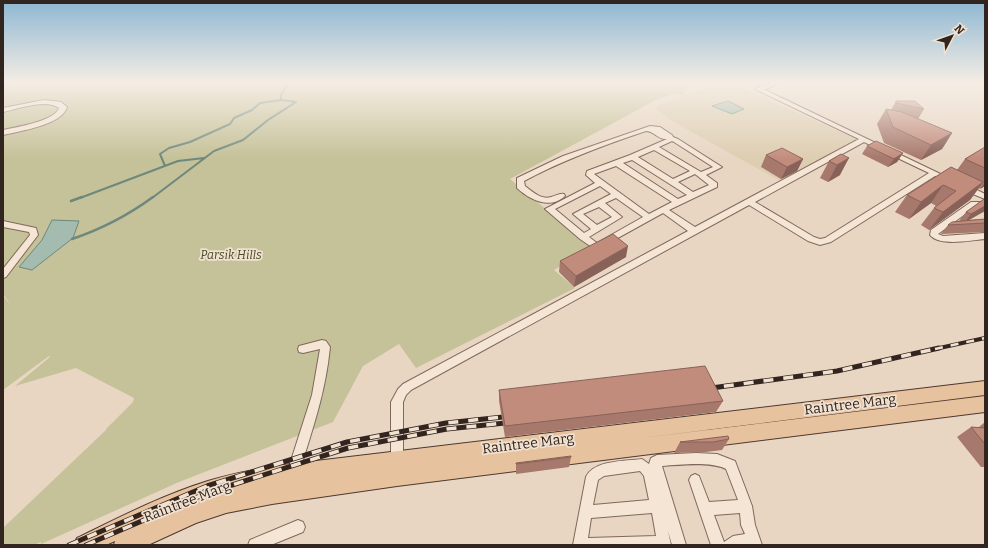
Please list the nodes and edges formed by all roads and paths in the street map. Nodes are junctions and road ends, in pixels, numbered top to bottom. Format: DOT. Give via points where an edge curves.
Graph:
graph roads {
  1 [pos="14,108"];
  2 [pos="63,108"];
  3 [pos="797,108"];
  4 [pos="3,110"];
  5 [pos="652,127"];
  6 [pos="3,133"];
  7 [pos="863,140"];
  8 [pos="654,148"];
  9 [pos="633,157"];
  10 [pos="617,163"];
  11 [pos="698,173"];
  12 [pos="934,173"];
  13 [pos="599,181"];
  14 [pos="673,182"];
  15 [pos="618,194"];
  16 [pos="693,195"];
  17 [pos="985,197"];
  18 [pos="677,202"];
  19 [pos="749,202"];
  20 [pos="599,203"];
  21 [pos="985,207"];
  22 [pos="663,210"];
  23 [pos="649,217"];
  24 [pos="3,224"];
  25 [pos="597,230"];
  26 [pos="694,231"];
  27 [pos="985,236"];
  28 [pos="583,237"];
  29 [pos="3,274"];
  30 [pos="303,348"];
  31 [pos="985,388"];
  32 [pos="985,404"];
  33 [pos="397,468"];
  34 [pos="293,473"];
  35 [pos="695,480"];
  36 [pos="657,506"];
  37 [pos="746,506"];
  38 [pos="705,509"];
  39 [pos="586,512"];
  40 [pos="298,527"];
  41 [pos="151,530"];
  42 [pos="754,542"];
  43 [pos="664,544"];
  44 [pos="84,545"];
  45 [pos="124,545"];
  46 [pos="255,545"];
  47 [pos="580,545"];
  48 [pos="679,545"];
  49 [pos="718,545"];
  50 [pos="729,545"];
  1 -- 4 [label="street"];
  2 -- 6 [label="street" via="63,111 52,120"];
  3 -- 7 [label="street"];
  5 -- 13 [label="street" via="670,136 663,137 652,129 645,129 572,154 520,180 520,186 544,202"];
  7 -- 12 [label="street"];
  7 -- 19 [label="street"];
  8 -- 9 [label="street"];
  8 -- 11 [label="street"];
  8 -- 11 [label="street" via="671,139 676,140 718,167"];
  9 -- 10 [label="street"];
  9 -- 14 [label="street"];
  10 -- 13 [label="street" via="590,173"];
  10 -- 18 [label="street"];
  11 -- 14 [label="street"];
  11 -- 16 [label="street" via="714,185"];
  12 -- 17 [label="street"];
  12 -- 19 [label="street" via="828,240 820,242"];
  13 -- 15 [label="street"];
  13 -- 28 [label="street" via="550,209"];
  14 -- 16 [label="street"];
  15 -- 20 [label="street"];
  15 -- 23 [label="street"];
  16 -- 18 [label="street"];
  18 -- 22 [label="street"];
  19 -- 26 [label="street"];
  20 -- 25 [label="street" via="618,217"];
  20 -- 25 [label="street" via="577,214"];
  21 -- 27 [label="street" via="974,204 934,232 942,239"];
  22 -- 23 [label="street"];
  22 -- 26 [label="street"];
  23 -- 28 [label="street" via="598,246 593,246"];
  24 -- 29 [label="street" via="34,230 34,235"];
  25 -- 28 [label="street"];
  26 -- 33 [label="street" via="408,387 398,397 397,402"];
  30 -- 34 [label="street" via="322,344 325,347 313,413"];
  31 -- 33 [label="main road, Raintree Marg"];
  32 -- 33 [label="main road, Raintree Marg" via="426,474"];
  33 -- 34 [label="main road, Raintree Marg"];
  33 -- 41 [label="main road, Raintree Marg" via="226,503"];
  34 -- 41 [label="main road, Raintree Marg" via="227,485 193,496"];
  35 -- 38 [label="street"];
  36 -- 39 [label="street"];
  36 -- 39 [label="street" via="650,473 642,466 601,470 594,474"];
  36 -- 43 [label="street"];
  37 -- 38 [label="street"];
  37 -- 42 [label="street" via="746,518"];
  37 -- 48 [label="street" via="731,465 727,462 695,459 655,462"];
  38 -- 49 [label="street"];
  39 -- 47 [label="street"];
  40 -- 46 [label="street"];
  41 -- 44 [label="main road, Raintree Marg"];
  41 -- 45 [label="main road, Raintree Marg"];
  42 -- 50 [label="street"];
  43 -- 47 [label="street"];
}
